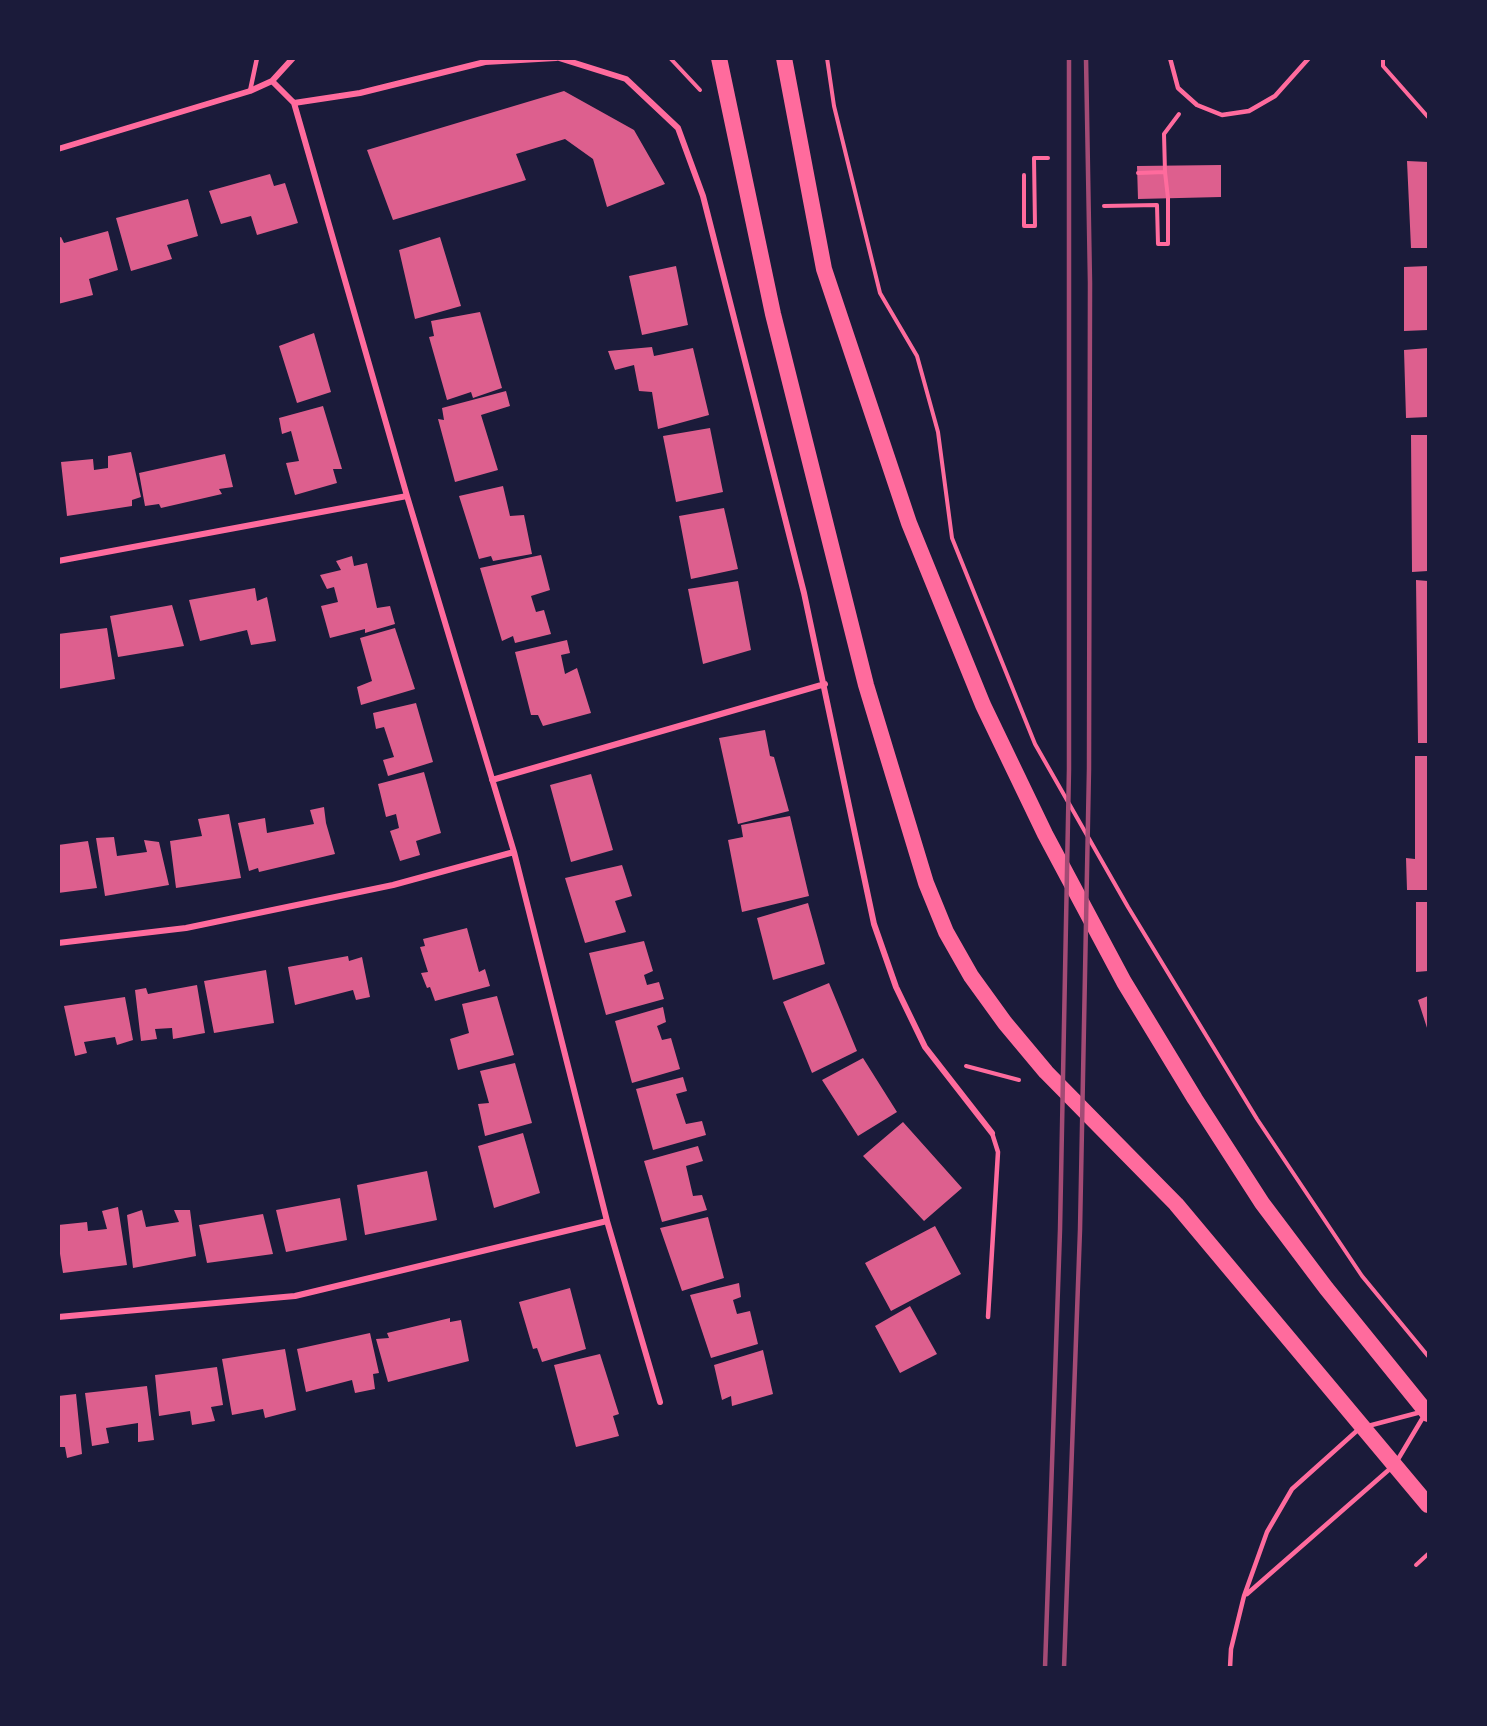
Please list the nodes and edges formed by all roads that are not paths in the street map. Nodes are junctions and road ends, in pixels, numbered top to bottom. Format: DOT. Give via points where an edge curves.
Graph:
graph roads {
  1 [pos="257,58"];
  2 [pos="293,58"];
  3 [pos="557,58"];
  4 [pos="718,58"];
  5 [pos="784,58"];
  6 [pos="1170,58"];
  7 [pos="1309,58"];
  8 [pos="272,81"];
  9 [pos="250,91"];
  10 [pos="294,103"];
  11 [pos="58,149"];
  12 [pos="407,496"];
  13 [pos="58,561"];
  14 [pos="825,684"];
  15 [pos="492,780"];
  16 [pos="514,852"];
  17 [pos="58,943"];
  18 [pos="992,1133"];
  19 [pos="607,1221"];
  20 [pos="58,1317"];
  21 [pos="988,1317"];
  22 [pos="660,1402"];
  23 [pos="1427,1412"];
  24 [pos="1362,1427"];
  25 [pos="1394,1465"];
  26 [pos="1428,1505"];
  27 [pos="1245,1596"];
  28 [pos="1230,1668"];
  1 -- 9 [label="lane"];
  2 -- 8 [label="street"];
  3 -- 10 [label="street" via="485,62 360,93"];
  3 -- 14 [label="street" via="626,79 678,128 703,196"];
  4 -- 24 [label="highway" via="773,314 866,685 926,883 946,932 971,976 1046,1072 1176,1204"];
  5 -- 23 [label="highway" via="824,269 909,523 993,726 1124,982 1195,1099 1262,1203"];
  6 -- 7 [label="lane" via="1178,88 1197,105 1222,115 1249,111 1275,96"];
  8 -- 9 [label="street"];
  8 -- 10 [label="street"];
  9 -- 11 [label="street"];
  10 -- 12 [label="street"];
  12 -- 13 [label="street"];
  12 -- 15 [label="street"];
  14 -- 15 [label="street"];
  14 -- 18 [label="street" via="874,924 896,987 926,1047"];
  15 -- 16 [label="street"];
  16 -- 17 [label="street" via="393,885 186,928"];
  16 -- 19 [label="street"];
  18 -- 21 [label="lane" via="998,1152"];
  19 -- 20 [label="street" via="294,1296"];
  19 -- 22 [label="street"];
  23 -- 24 [label="lane"];
  23 -- 25 [label="lane"];
  24 -- 25 [label="highway"];
  24 -- 27 [label="lane" via="1292,1489 1267,1532"];
  25 -- 26 [label="highway"];
  25 -- 27 [label="lane"];
  27 -- 28 [label="lane"];
}
